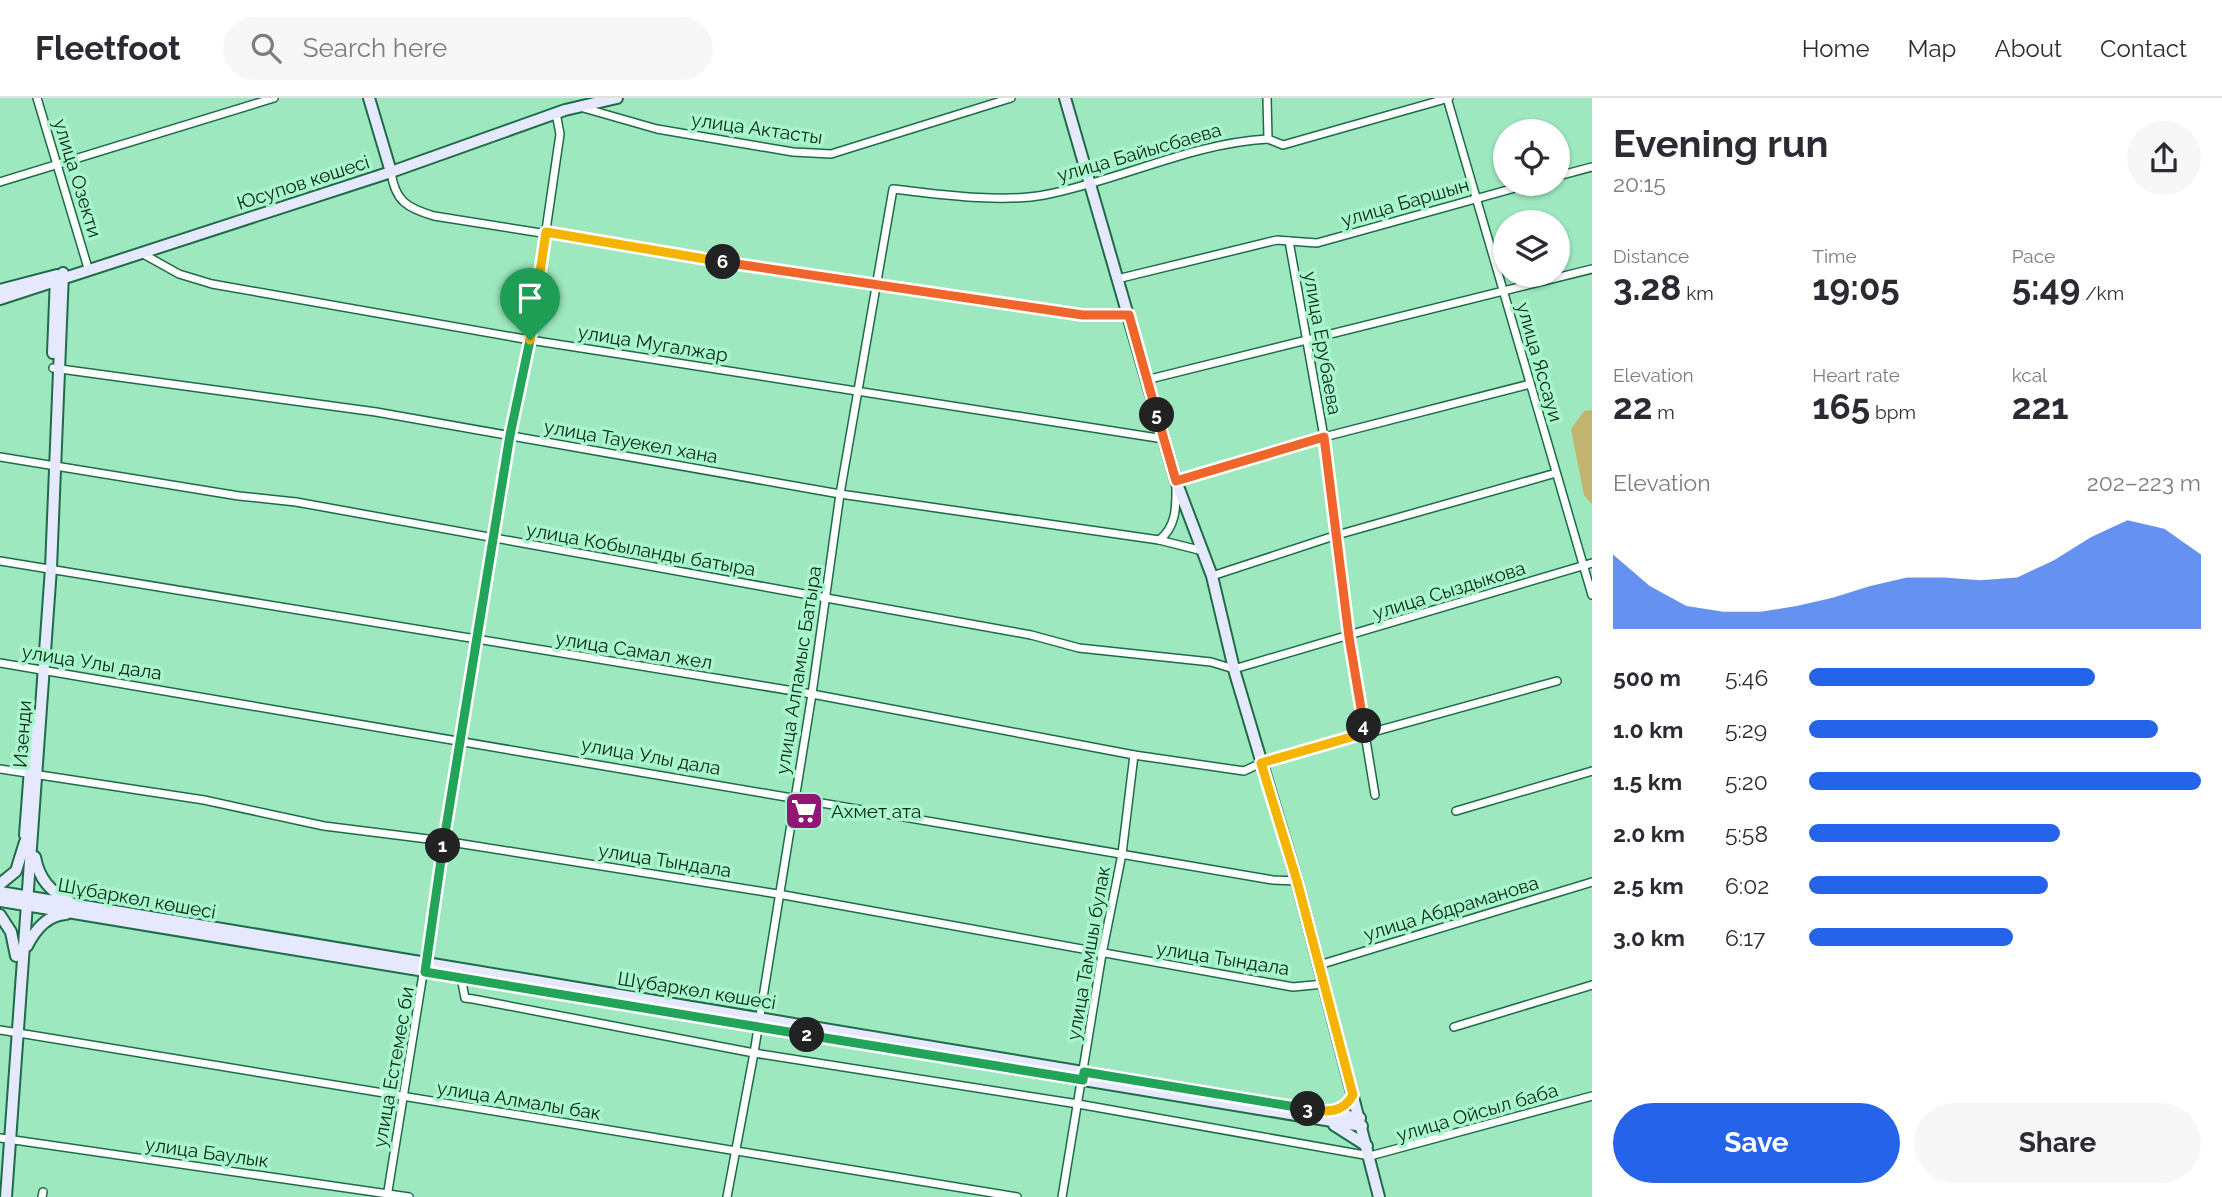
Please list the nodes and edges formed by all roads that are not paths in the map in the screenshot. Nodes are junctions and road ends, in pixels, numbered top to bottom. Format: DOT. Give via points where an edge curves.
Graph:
graph roads {
  1 [pos="37,98"];
  2 [pos="274,98"];
  3 [pos="369,98"];
  4 [pos="617,98"];
  5 [pos="1011,98"];
  6 [pos="1065,98"];
  7 [pos="1267,98"];
  8 [pos="1448,98"];
  9 [pos="578,107"];
  10 [pos="556,113"];
  11 [pos="1268,139"];
  12 [pos="59,165"];
  13 [pos="1592,167"];
  14 [pos="391,172"];
  15 [pos="1570,173"];
  16 [pos="0,182"];
  17 [pos="1092,184"];
  18 [pos="893,190"];
  19 [pos="1493,194"];
  20 [pos="1476,198"];
  21 [pos="546,232"];
  22 [pos="1289,241"];
  23 [pos="143,254"];
  24 [pos="1592,269"];
  25 [pos="83,270"];
  26 [pos="60,278"];
  27 [pos="1117,279"];
  28 [pos="877,286"];
  29 [pos="0,290"];
  30 [pos="32,290"];
  31 [pos="1503,290"];
  32 [pos="0,299"];
  33 [pos="55,305"];
  34 [pos="1129,315"];
  35 [pos="530,340"];
  36 [pos="1306,340"];
  37 [pos="56,368"];
  38 [pos="1146,380"];
  39 [pos="1530,384"];
  40 [pos="858,390"];
  41 [pos="510,435"];
  42 [pos="1324,437"];
  43 [pos="1164,439"];
  44 [pos="0,457"];
  45 [pos="52,465"];
  46 [pos="1556,473"];
  47 [pos="1176,481"];
  48 [pos="841,494"];
  49 [pos="1337,536"];
  50 [pos="493,537"];
  51 [pos="1159,540"];
  52 [pos="1203,551"];
  53 [pos="0,561"];
  54 [pos="1588,565"];
  55 [pos="47,568"];
  56 [pos="1212,576"];
  57 [pos="1592,595"];
  58 [pos="826,597"];
  59 [pos="1349,637"];
  60 [pos="477,641"];
  61 [pos="0,663"];
  62 [pos="41,669"];
  63 [pos="1234,669"];
  64 [pos="1557,681"];
  65 [pos="812,694"];
  66 [pos="1365,733"];
  67 [pos="461,740"];
  68 [pos="1134,755"];
  69 [pos="1261,763"];
  70 [pos="0,768"];
  71 [pos="1592,771"];
  72 [pos="33,774"];
  73 [pos="1375,795"];
  74 [pos="794,797"];
  75 [pos="1456,811"];
  76 [pos="28,841"];
  77 [pos="444,841"];
  78 [pos="1122,854"];
  79 [pos="1297,881"];
  80 [pos="1592,882"];
  81 [pos="0,884"];
  82 [pos="0,892"];
  83 [pos="778,894"];
  84 [pos="24,900"];
  85 [pos="0,901"];
  86 [pos="79,910"];
  87 [pos="0,915"];
  88 [pos="1101,954"];
  89 [pos="20,956"];
  90 [pos="1319,965"];
  91 [pos="426,968"];
  92 [pos="461,977"];
  93 [pos="1324,984"];
  94 [pos="1592,985"];
  95 [pos="759,1022"];
  96 [pos="1454,1027"];
  97 [pos="9,1031"];
  98 [pos="754,1053"];
  99 [pos="1084,1076"];
  100 [pos="1353,1095"];
  101 [pos="403,1096"];
  102 [pos="1592,1096"];
  103 [pos="1078,1104"];
  104 [pos="1323,1115"];
  105 [pos="1361,1122"];
  106 [pos="4,1138"];
  107 [pos="736,1151"];
  108 [pos="1369,1151"];
  109 [pos="0,1179"];
  110 [pos="387,1195"];
  111 [pos="6,1197"];
  112 [pos="409,1197"];
  113 [pos="727,1197"];
  114 [pos="1017,1197"];
  115 [pos="1062,1197"];
  116 [pos="1379,1197"];
  1 -- 12 [label="street, улица Озекти"];
  2 -- 12 [label="street"];
  3 -- 14 [label="street"];
  4 -- 9 [label="street, Юсупов көшесі"];
  5 -- 9 [label="street, улица Актасты" via="831,154 657,129"];
  6 -- 17 [label="street"];
  7 -- 11 [label="street"];
  8 -- 11 [label="street" via="1283,145"];
  8 -- 20 [label="street, улица Яссауи"];
  9 -- 10 [label="street, Юсупов көшесі"];
  10 -- 14 [label="street, Юсупов көшесі"];
  10 -- 21 [label="street, улица Естемес би" via="560,134"];
  11 -- 17 [label="street, улица Байысбаева" via="1234,141"];
  12 -- 16 [label="street"];
  12 -- 25 [label="street, улица Озекти"];
  13 -- 15 [label="street"];
  14 -- 21 [label="street" via="394,192 408,208"];
  14 -- 23 [label="street, Юсупов көшесі"];
  17 -- 18 [label="street, улица Байысбаева" via="1040,196"];
  17 -- 27 [label="street"];
  18 -- 28 [label="street, улица Алпамыс Батыра"];
  19 -- 20 [label="street, улица Баршын"];
  20 -- 22 [label="street, улица Баршын" via="1317,243"];
  20 -- 31 [label="street, улица Яссауи"];
  21 -- 28 [label="street"];
  21 -- 35 [label="street, улица Естемес би"];
  22 -- 27 [label="street" via="1277,240"];
  22 -- 36 [label="street, улица Ерубаева"];
  23 -- 25 [label="street, Юсупов көшесі"];
  23 -- 35 [label="street, улица Мугалжар" via="179,274 212,284"];
  24 -- 31 [label="street"];
  25 -- 26 [label="street, Юсупов көшесі"];
  26 -- 29 [label="street"];
  26 -- 30 [label="street"];
  26 -- 33 [label="street, Изенди"];
  26 -- 37 [label="street, Изенди"];
  27 -- 34 [label="street"];
  28 -- 34 [label="street" via="1083,315"];
  28 -- 40 [label="street, улица Алпамыс Батыра"];
  30 -- 32 [label="street"];
  30 -- 33 [label="street"];
  31 -- 36 [label="street"];
  31 -- 39 [label="street, улица Яссауи"];
  33 -- 37 [label="street, Изенди"];
  34 -- 38 [label="street"];
  35 -- 40 [label="street, улица Мугалжар"];
  35 -- 41 [label="street, улица Естемес би"];
  36 -- 38 [label="street"];
  36 -- 42 [label="street, улица Ерубаева"];
  37 -- 41 [label="street, улица Тауекел хана"];
  37 -- 45 [label="street, Изенди"];
  38 -- 43 [label="street"];
  39 -- 42 [label="street"];
  39 -- 46 [label="street, улица Яссауи"];
  40 -- 43 [label="street, улица Мугалжар"];
  40 -- 48 [label="street, улица Алпамыс Батыра"];
  41 -- 48 [label="street, улица Тауекел хана"];
  41 -- 50 [label="street, улица Естемес би"];
  42 -- 47 [label="street"];
  42 -- 49 [label="street, улица Ерубаева"];
  43 -- 47 [label="street"];
  44 -- 45 [label="street, улица Кобыланды батыра"];
  45 -- 50 [label="street, улица Кобыланды батыра"];
  45 -- 55 [label="street, Изенди"];
  46 -- 49 [label="street"];
  46 -- 54 [label="street, улица Яссауи"];
  47 -- 51 [label="street" via="1173,522"];
  47 -- 52 [label="street"];
  48 -- 51 [label="street, улица Тауекел хана"];
  48 -- 58 [label="street, улица Алпамыс Батыра"];
  49 -- 56 [label="street"];
  49 -- 59 [label="street, улица Ерубаева"];
  50 -- 58 [label="street, улица Кобыланды батыра"];
  50 -- 60 [label="street, улица Естемес би"];
  51 -- 52 [label="street, улица Тауекел хана"];
  52 -- 56 [label="street"];
  53 -- 55 [label="street, улица Самал жел"];
  54 -- 57 [label="street, улица Яссауи"];
  54 -- 59 [label="street, улица Сыздыкова"];
  55 -- 60 [label="street, улица Самал жел"];
  55 -- 62 [label="street, Изенди"];
  56 -- 63 [label="street"];
  58 -- 63 [label="street, улица Кобыланды батыра" via="1079,648 1172,657"];
  58 -- 65 [label="street, улица Алпамыс Батыра"];
  59 -- 63 [label="street, улица Сыздыкова"];
  59 -- 66 [label="street, улица Ерубаева"];
  60 -- 65 [label="street, улица Самал жел"];
  60 -- 67 [label="street, улица Естемес би"];
  61 -- 62 [label="street, улица Улы дала"];
  62 -- 67 [label="street, улица Улы дала"];
  62 -- 72 [label="street, Изенди"];
  63 -- 69 [label="street"];
  64 -- 66 [label="street, улица Самал жел"];
  65 -- 68 [label="street, улица Самал жел"];
  65 -- 74 [label="street, улица Алпамыс Батыра"];
  66 -- 69 [label="street, улица Самал жел"];
  66 -- 73 [label="street, улица Ерубаева"];
  67 -- 74 [label="street, улица Улы дала"];
  67 -- 77 [label="street, улица Естемес би"];
  68 -- 69 [label="street, улица Самал жел" via="1244,771"];
  68 -- 78 [label="street, улица Тамшы булак"];
  69 -- 79 [label="street"];
  70 -- 72 [label="street, улица Тындала"];
  71 -- 75 [label="street"];
  72 -- 76 [label="street, Изенди"];
  72 -- 77 [label="street, улица Тындала" via="204,800 324,826"];
  74 -- 78 [label="street, улица Улы дала"];
  74 -- 83 [label="street, улица Алпамыс Батыра"];
  76 -- 81 [label="street" via="16,871"];
  76 -- 84 [label="street, Изенди"];
  76 -- 86 [label="street" via="47,886"];
  77 -- 83 [label="street, улица Тындала"];
  77 -- 91 [label="street, улица Естемес би"];
  78 -- 79 [label="street, улица Улы дала"];
  78 -- 88 [label="street, улица Тамшы булак"];
  79 -- 90 [label="street"];
  80 -- 90 [label="street, улица Абдраманова"];
  82 -- 84 [label="street, Шұбаркөл көшесі"];
  83 -- 88 [label="street, улица Тындала"];
  83 -- 95 [label="street, улица Алпамыс Батыра"];
  84 -- 85 [label="street, Шұбаркөл көшесі"];
  84 -- 86 [label="street, Шұбаркөл көшесі"];
  84 -- 89 [label="street, Изенди"];
  86 -- 89 [label="street" via="58,915 35,930"];
  86 -- 91 [label="street, Шұбаркөл көшесі"];
  87 -- 89 [label="street"];
  88 -- 93 [label="street, улица Тындала" via="1293,987"];
  88 -- 99 [label="street, улица Тамшы булак"];
  89 -- 97 [label="street, Изенди"];
  90 -- 93 [label="street"];
  91 -- 92 [label="street, Шұбаркөл көшесі"];
  91 -- 95 [label="street, Шұбаркөл көшесі"];
  91 -- 101 [label="street, улица Естемес би"];
  92 -- 95 [label="street, Шұбаркөл көшесі"];
  92 -- 98 [label="street" via="466,998"];
  93 -- 100 [label="street"];
  94 -- 96 [label="street"];
  95 -- 98 [label="street, улица Алпамыс Батыра"];
  95 -- 99 [label="street, Шұбаркөл көшесі"];
  97 -- 101 [label="street, улица Алмалы бак"];
  97 -- 106 [label="street, Изенди"];
  98 -- 103 [label="street"];
  98 -- 107 [label="street, улица Алпамыс Батыра"];
  99 -- 103 [label="street, улица Тамшы булак"];
  99 -- 104 [label="street, Шұбаркөл көшесі"];
  100 -- 104 [label="street" via="1346,1107"];
  100 -- 105 [label="street"];
  101 -- 107 [label="street, улица Алмалы бак"];
  101 -- 110 [label="street, улица Естемес би"];
  102 -- 108 [label="street, улица Ойсыл баба"];
  103 -- 108 [label="street"];
  103 -- 115 [label="street, улица Тамшы булак"];
  104 -- 105 [label="street, Шұбаркөл көшесі"];
  104 -- 108 [label="street"];
  105 -- 108 [label="street"];
  106 -- 109 [label="street, Изенди"];
  106 -- 110 [label="street, улица Баулык"];
  106 -- 111 [label="street, Изенди"];
  107 -- 113 [label="street, улица Алпамыс Батыра"];
  107 -- 114 [label="street, улица Алмалы бак"];
  108 -- 116 [label="street"];
  110 -- 112 [label="street, улица Баулык"];
}
